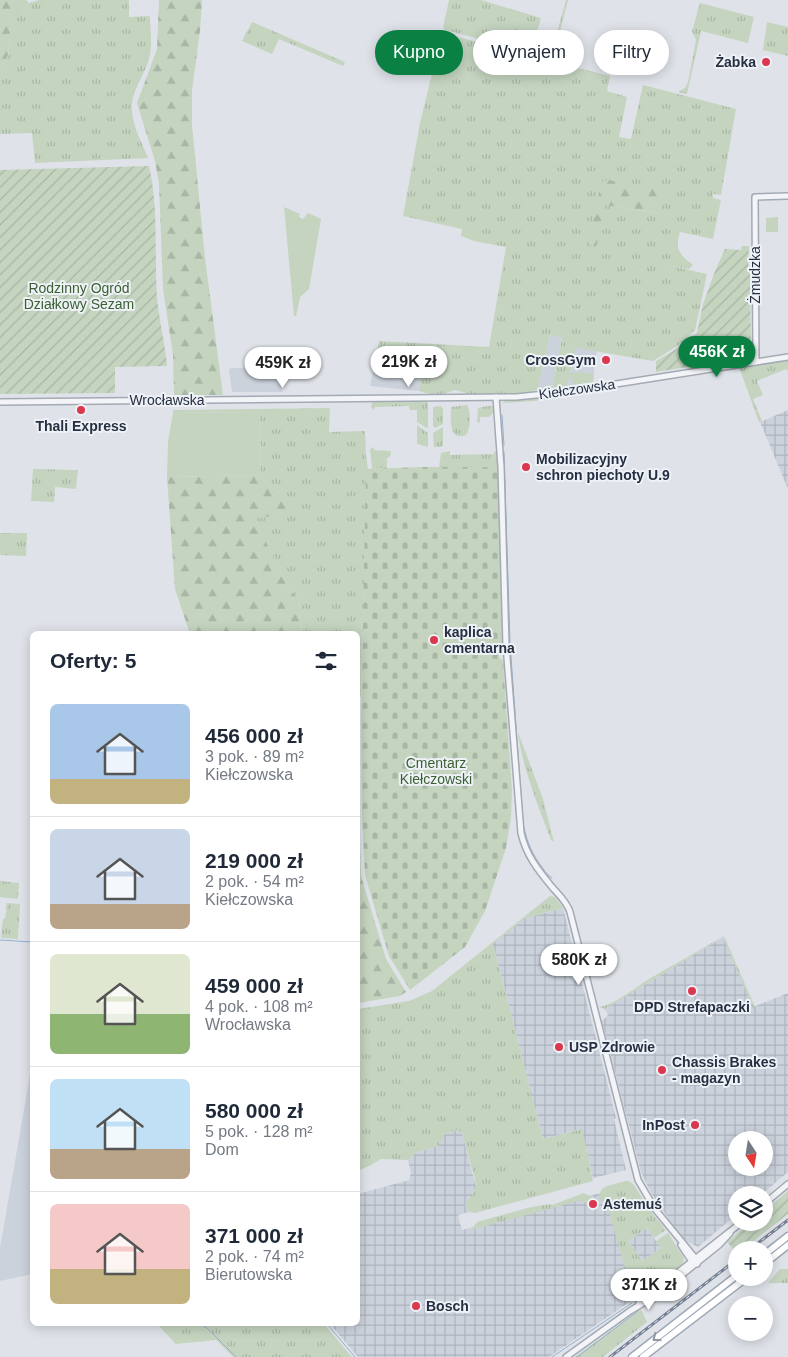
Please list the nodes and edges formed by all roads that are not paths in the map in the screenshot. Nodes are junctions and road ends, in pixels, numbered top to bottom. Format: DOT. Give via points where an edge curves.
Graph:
graph roads {
  1 [pos="788,196"];
  2 [pos="788,357"];
  3 [pos="756,362"];
  4 [pos="496,397"];
  5 [pos="365,399"];
  6 [pos="0,402"];
  7 [pos="788,1184"];
  8 [pos="773,1196"];
  9 [pos="731,1231"];
  10 [pos="788,1236"];
  11 [pos="788,1245"];
  12 [pos="773,1248"];
  13 [pos="773,1257"];
  14 [pos="694,1262"];
  15 [pos="728,1282"];
  16 [pos="736,1286"];
  17 [pos="566,1357"];
  18 [pos="632,1357"];
  19 [pos="643,1357"];
  1 -- 3 [label="street, Żmudzka" via="755,197"];
  2 -- 3 [label="street, Kiełczowska"];
  3 -- 4 [label="street, Kiełczowska" via="565,392"];
  4 -- 5 [label="street, Kiełczowska"];
  4 -- 14 [label="street" via="506,650 521,833 536,868 569,908 636,1174 655,1209"];
  5 -- 6 [label="street, Wrocławska"];
  7 -- 8 [label="street"];
  9 -- 14 [label="street" via="719,1245"];
  10 -- 12 [label="main road"];
  11 -- 13 [label="main road"];
  14 -- 17 [label="street"];
  15 -- 18 [label="main road, one-way"];
  16 -- 19 [label="main road"];
}
